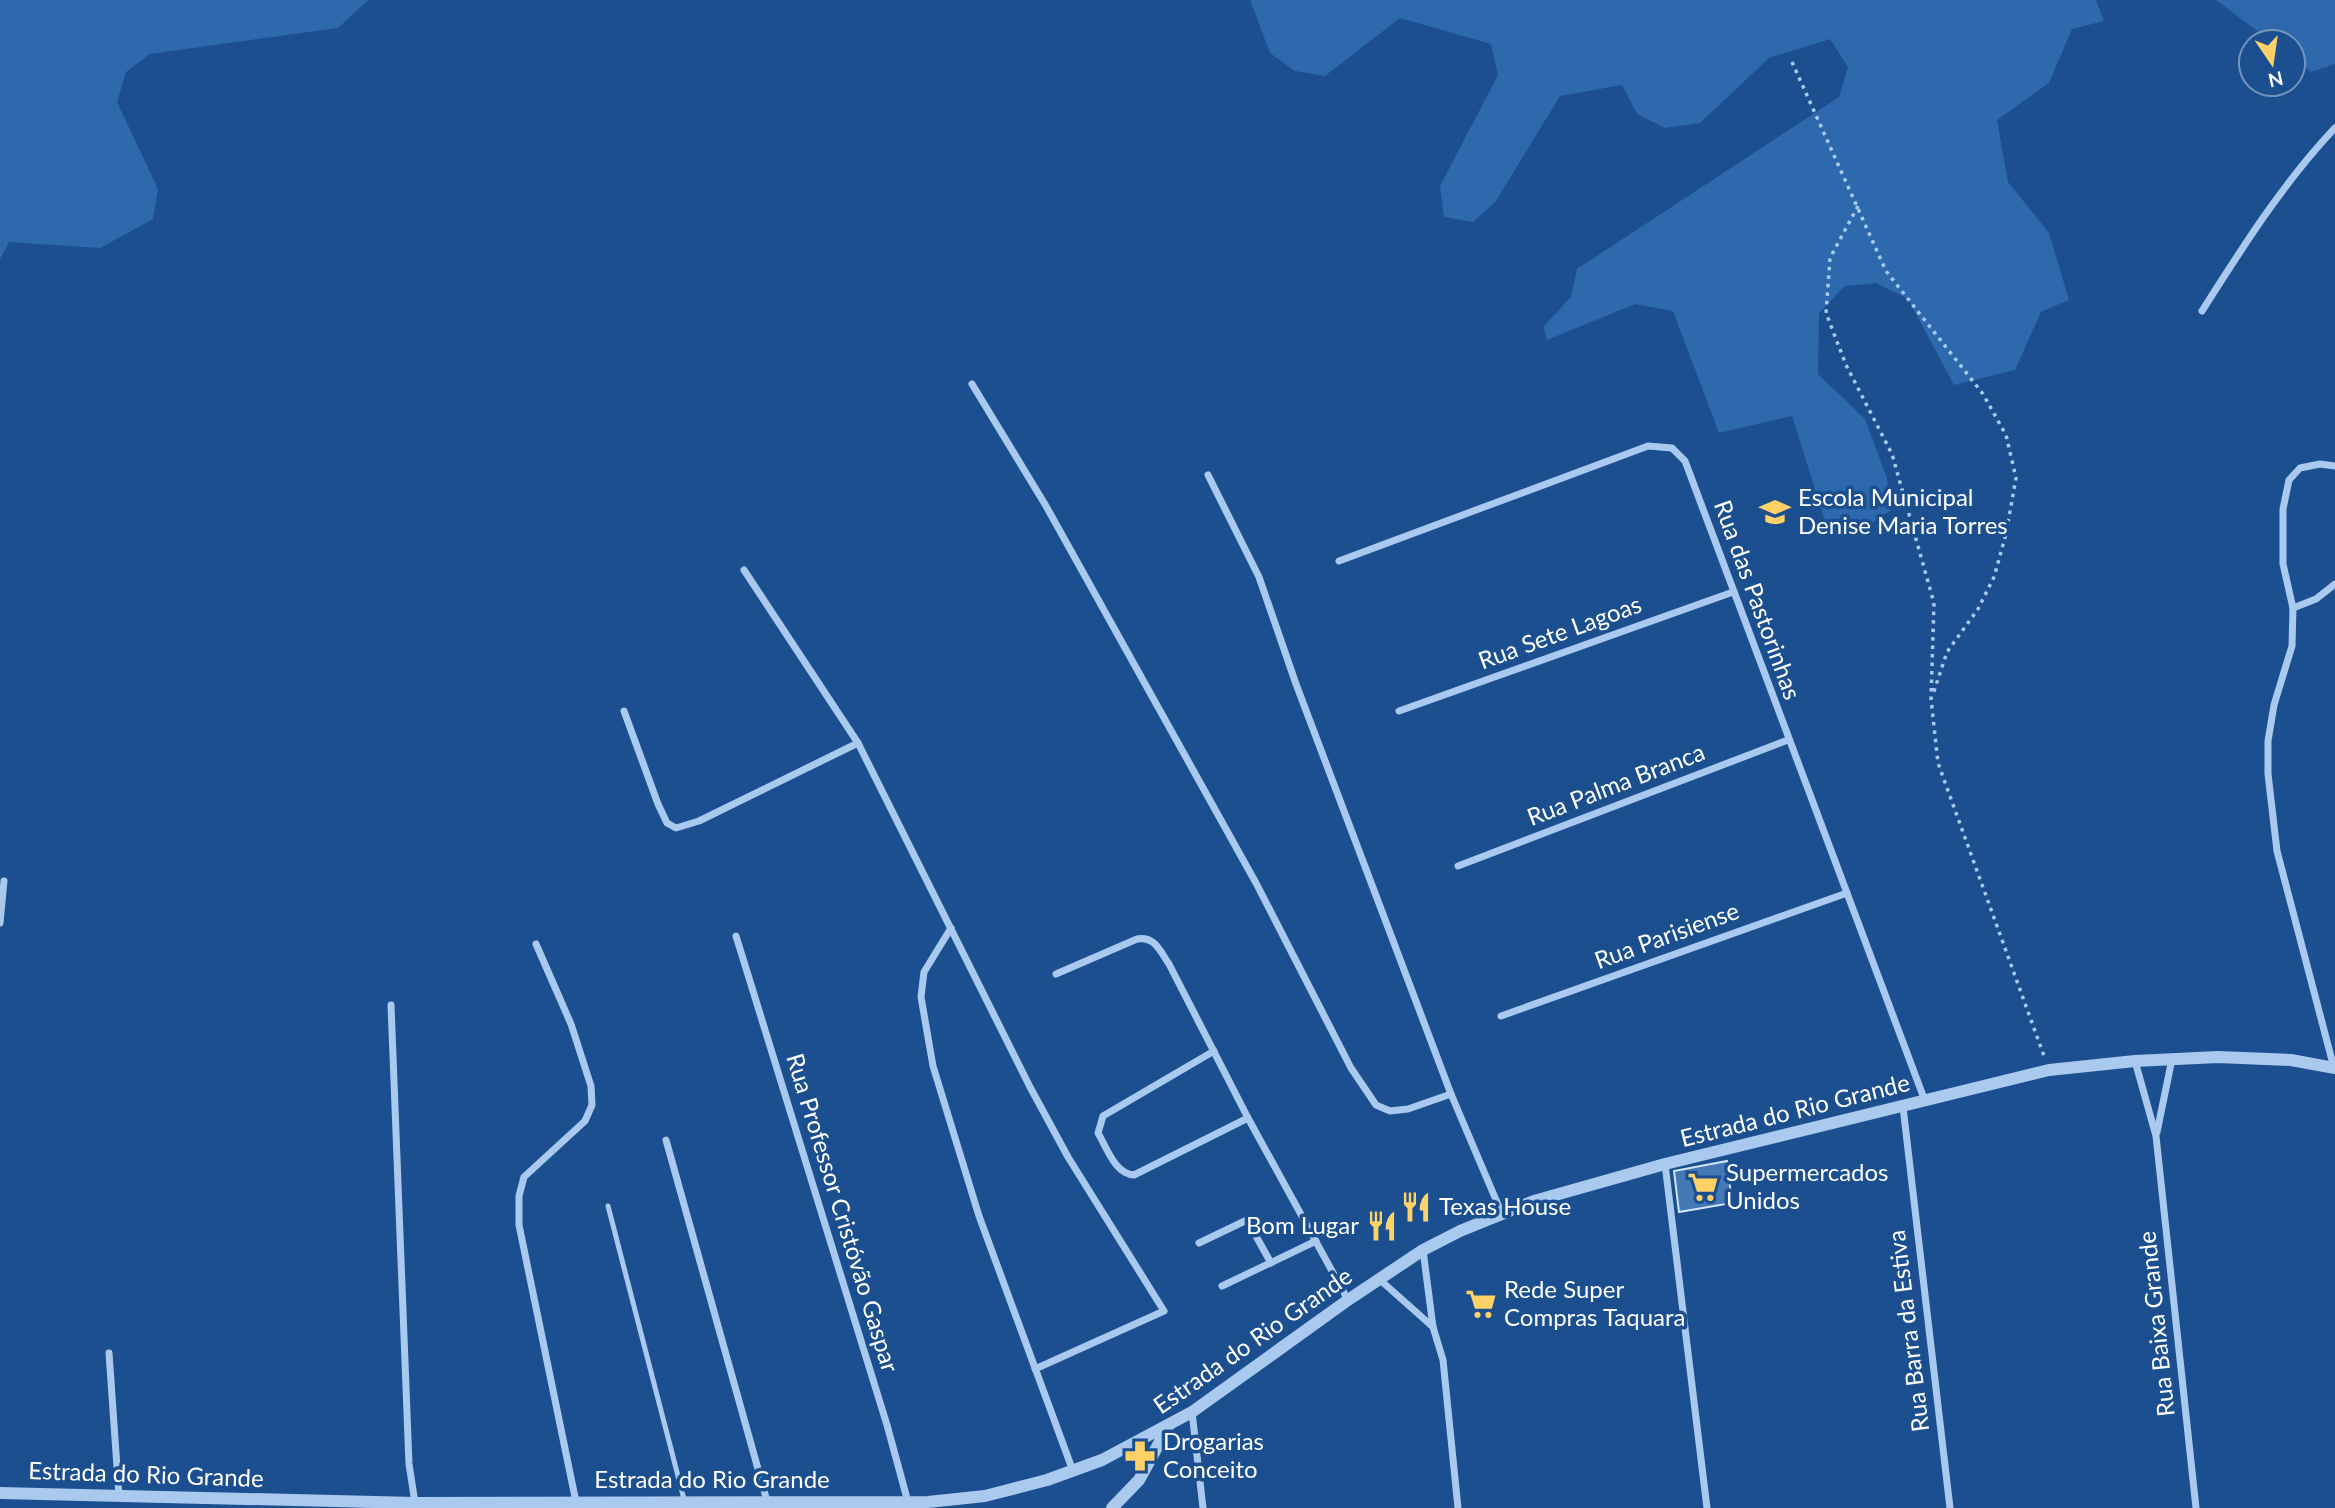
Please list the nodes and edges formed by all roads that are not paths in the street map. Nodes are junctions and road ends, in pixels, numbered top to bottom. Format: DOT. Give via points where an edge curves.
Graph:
graph roads {
  1 [pos="2335,128"];
  2 [pos="2202,311"];
  3 [pos="972,384"];
  4 [pos="2335,466"];
  5 [pos="1208,475"];
  6 [pos="1339,561"];
  7 [pos="744,570"];
  8 [pos="2335,584"];
  9 [pos="1733,592"];
  10 [pos="2293,608"];
  11 [pos="624,711"];
  12 [pos="1399,711"];
  13 [pos="1788,740"];
  14 [pos="858,743"];
  15 [pos="1458,866"];
  16 [pos="4,881"];
  17 [pos="1847,893"];
  18 [pos="0,923"];
  19 [pos="951,928"];
  20 [pos="736,936"];
  21 [pos="536,944"];
  22 [pos="1055,974"];
  23 [pos="391,1005"];
  24 [pos="1501,1016"];
  25 [pos="1214,1051"];
  26 [pos="2172,1059"];
  27 [pos="2135,1061"];
  28 [pos="2335,1068"];
  29 [pos="1451,1094"];
  30 [pos="1925,1102"];
  31 [pos="1903,1107"];
  32 [pos="1248,1118"];
  33 [pos="2156,1136"];
  34 [pos="666,1140"];
  35 [pos="1665,1164"];
  36 [pos="608,1206"];
  37 [pos="1502,1214"];
  38 [pos="1317,1241"];
  39 [pos="1199,1243"];
  40 [pos="1423,1250"];
  41 [pos="1271,1263"];
  42 [pos="1379,1279"];
  43 [pos="1222,1286"];
  44 [pos="1348,1300"];
  45 [pos="1433,1327"];
  46 [pos="109,1353"];
  47 [pos="1035,1369"];
  48 [pos="1192,1412"];
  49 [pos="1168,1427"];
  50 [pos="1073,1471"];
  51 [pos="0,1493"];
  52 [pos="79,1494"];
  53 [pos="119,1496"];
  54 [pos="767,1501"];
  55 [pos="576,1502"];
  56 [pos="908,1502"];
  57 [pos="928,1502"];
  58 [pos="415,1503"];
  59 [pos="685,1503"];
  60 [pos="960,1503"];
  61 [pos="79,1508"];
  62 [pos="944,1508"];
  63 [pos="1112,1508"];
  64 [pos="1203,1508"];
  65 [pos="1458,1508"];
  66 [pos="1707,1508"];
  67 [pos="1950,1508"];
  68 [pos="2196,1508"];
  1 -- 2 [label="street" via="2303,161"];
  3 -- 29 [label="street" via="1046,506 1243,859 1351,1069 1376,1105 1390,1111 1408,1110"];
  4 -- 10 [label="street" via="2300,468 2289,480 2283,509 2283,564"];
  5 -- 29 [label="street" via="1259,577"];
  6 -- 9 [label="street, Rua das Pastorinhas" via="1648,446 1672,447 1685,461"];
  7 -- 14 [label="street"];
  8 -- 10 [label="street" via="2316,599"];
  9 -- 12 [label="street, Rua Sete Lagoas"];
  9 -- 13 [label="street, Rua das Pastorinhas"];
  10 -- 28 [label="street" via="2292,646 2268,741 2268,775 2277,851"];
  11 -- 14 [label="street" via="658,804 667,823 676,828"];
  13 -- 15 [label="street, Rua Palma Branca"];
  13 -- 17 [label="street, Rua das Pastorinhas"];
  14 -- 19 [label="street"];
  16 -- 18 [label="street"];
  17 -- 24 [label="street, Rua Parisiense"];
  17 -- 30 [label="street, Rua das Pastorinhas"];
  19 -- 47 [label="street" via="924,972 920,997 933,1066 979,1216"];
  19 -- 47 [label="street" via="1062,1146 1164,1311"];
  20 -- 56 [label="street, Rua Professor Cristóvão Gaspar"];
  21 -- 55 [label="street" via="571,1024 592,1105 585,1121 524,1177 519,1196 519,1225"];
  22 -- 25 [label="street" via="1137,939 1154,941"];
  23 -- 58 [label="street"];
  25 -- 32 [label="street"];
  25 -- 32 [label="street" via="1102,1116 1098,1133 1120,1171 1135,1175"];
  26 -- 27 [label="street, Estrada do Rio Grande"];
  26 -- 28 [label="street, Estrada do Rio Grande" via="2291,1060"];
  26 -- 33 [label="street, Rua Baixa Grande"];
  27 -- 30 [label="street, Estrada do Rio Grande" via="2049,1070"];
  27 -- 33 [label="street, Rua Baixa Grande"];
  29 -- 37 [label="street"];
  30 -- 31 [label="street, Estrada do Rio Grande"];
  31 -- 35 [label="street, Estrada do Rio Grande"];
  31 -- 67 [label="street, Rua Barra da Estiva"];
  32 -- 38 [label="street"];
  33 -- 68 [label="street, Rua Baixa Grande"];
  34 -- 54 [label="street"];
  35 -- 37 [label="street, Estrada do Rio Grande"];
  35 -- 66 [label="street"];
  36 -- 59 [label="lane"];
  37 -- 40 [label="street, Estrada do Rio Grande"];
  38 -- 41 [label="street"];
  38 -- 44 [label="street"];
  39 -- 41 [label="street" via="1247,1220"];
  40 -- 42 [label="street, Estrada do Rio Grande"];
  40 -- 45 [label="street"];
  41 -- 43 [label="street"];
  42 -- 44 [label="street, Estrada do Rio Grande"];
  42 -- 45 [label="street"];
  44 -- 48 [label="street, Estrada do Rio Grande"];
  45 -- 65 [label="street" via="1443,1360"];
  46 -- 53 [label="street"];
  47 -- 50 [label="street"];
  48 -- 49 [label="street, Estrada do Rio Grande"];
  48 -- 64 [label="street"];
  49 -- 50 [label="street, Estrada do Rio Grande"];
  49 -- 63 [label="street" via="1139,1480"];
  50 -- 60 [label="street, Estrada do Rio Grande"];
  51 -- 52 [label="street, Estrada do Rio Grande"];
  52 -- 53 [label="street, Estrada do Rio Grande"];
  52 -- 61 [label="street"];
  53 -- 58 [label="street, Estrada do Rio Grande"];
  54 -- 56 [label="street, Estrada do Rio Grande"];
  54 -- 59 [label="street, Estrada do Rio Grande"];
  55 -- 58 [label="street, Estrada do Rio Grande"];
  55 -- 59 [label="street, Estrada do Rio Grande"];
  56 -- 57 [label="street, Estrada do Rio Grande"];
  57 -- 60 [label="street, Estrada do Rio Grande"];
  57 -- 62 [label="street"];
}
